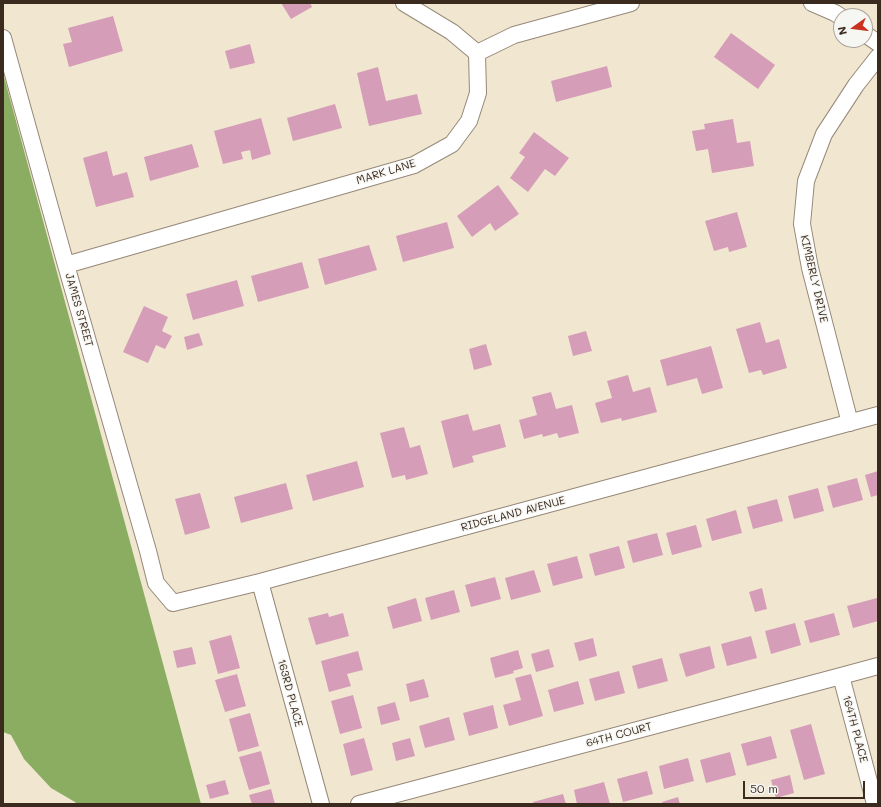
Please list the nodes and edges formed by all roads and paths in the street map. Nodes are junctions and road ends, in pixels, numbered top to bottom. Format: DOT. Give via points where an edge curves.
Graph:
graph roads {
  1 [pos="404,3"];
  2 [pos="631,3"];
  3 [pos="812,3"];
  4 [pos="833,12"];
  5 [pos="3,38"];
  6 [pos="477,53"];
  7 [pos="878,57"];
  8 [pos="66,266"];
  9 [pos="878,415"];
  10 [pos="850,423"];
  11 [pos="260,582"];
  12 [pos="156,583"];
  13 [pos="878,666"];
  14 [pos="841,676"];
  15 [pos="321,804"];
  16 [pos="360,804"];
  17 [pos="875,804"];
  1 -- 6 [label="street" via="452,32"];
  2 -- 6 [label="street" via="514,35"];
  3 -- 4 [label="street"];
  5 -- 8 [label="street, JAMES STREET"];
  6 -- 8 [label="street, MARK LANE" via="478,93 469,121 452,144 414,165"];
  7 -- 10 [label="street, KIMBERLY DRIVE" via="824,134 806,181 802,224 810,268"];
  8 -- 12 [label="street, JAMES STREET"];
  9 -- 10 [label="street, RIDGELAND AVENUE"];
  10 -- 11 [label="street, RIDGELAND AVENUE"];
  11 -- 12 [label="street, RIDGELAND AVENUE" via="173,603"];
  11 -- 15 [label="street, 163RD PLACE"];
  13 -- 14 [label="street, 64TH COURT"];
  14 -- 16 [label="street, 64TH COURT"];
  14 -- 17 [label="street, 164TH PLACE"];
}
